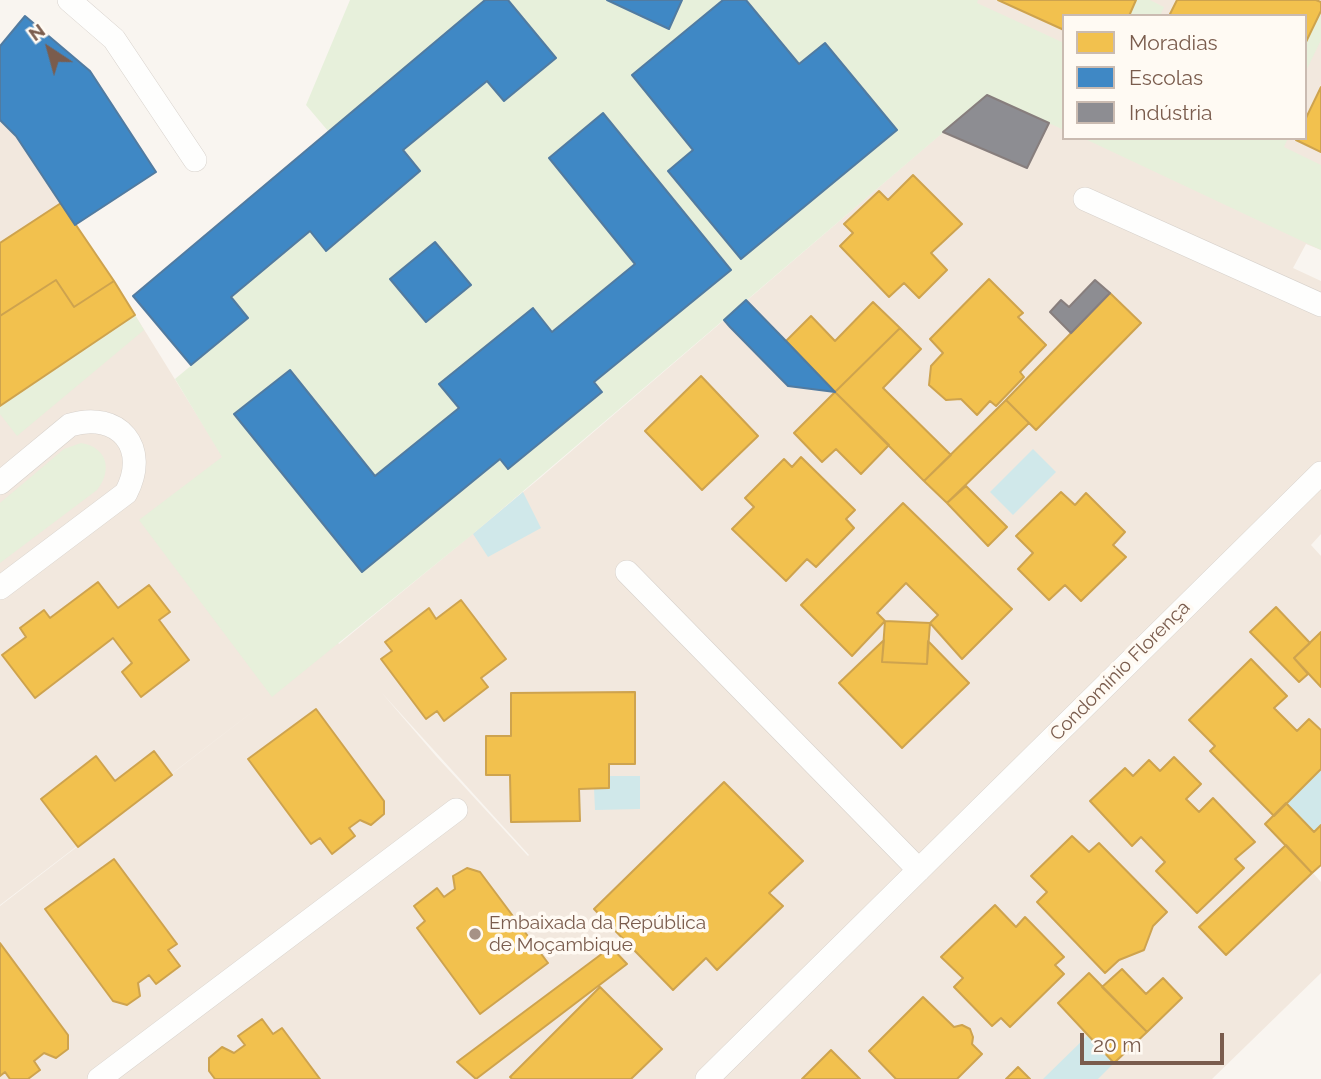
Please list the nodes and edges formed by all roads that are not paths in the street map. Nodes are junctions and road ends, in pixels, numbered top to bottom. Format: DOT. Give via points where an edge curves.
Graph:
graph roads {
  1 [pos="69,0"];
  2 [pos="195,160"];
  3 [pos="1086,199"];
  4 [pos="1321,304"];
  5 [pos="1321,473"];
  6 [pos="0,483"];
  7 [pos="627,572"];
  8 [pos="0,588"];
  9 [pos="456,810"];
  10 [pos="919,870"];
  11 [pos="99,1079"];
  12 [pos="707,1079"];
  1 -- 2 [label="lane" via="114,39"];
  3 -- 4 [label="lane"];
  5 -- 10 [label="lane, Condomínio Florença"];
  6 -- 8 [label="lane" via="70,425 84,421 114,426 133,449 133,480 126,493"];
  7 -- 10 [label="lane"];
  9 -- 11 [label="lane"];
  10 -- 12 [label="lane, Condomínio Florença"];
}
